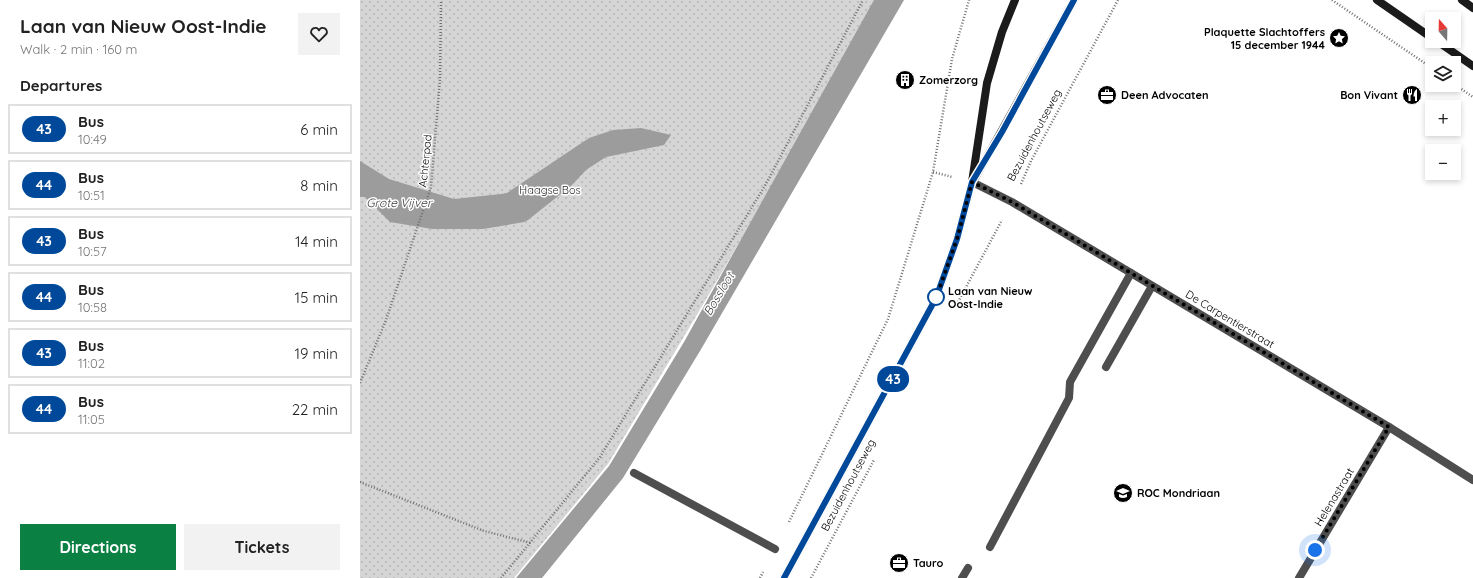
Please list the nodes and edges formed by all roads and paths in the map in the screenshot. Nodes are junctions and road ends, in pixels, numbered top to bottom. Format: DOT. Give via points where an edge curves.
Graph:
graph roads {
  1 [pos="441,0"];
  2 [pos="863,0"];
  3 [pos="969,0"];
  4 [pos="1016,0"];
  5 [pos="1074,0"];
  6 [pos="1118,0"];
  7 [pos="1332,0"];
  8 [pos="1377,0"];
  9 [pos="1462,0"];
  10 [pos="1473,8"];
  11 [pos="1425,33"];
  12 [pos="1447,48"];
  13 [pos="1425,63"];
  14 [pos="1473,66"];
  15 [pos="1461,89"];
  16 [pos="1473,97"];
  17 [pos="972,182"];
  18 [pos="1012,202"];
  19 [pos="1131,273"];
  20 [pos="1152,286"];
  21 [pos="956,307"];
  22 [pos="1106,367"];
  23 [pos="360,383"];
  24 [pos="1389,427"];
  25 [pos="874,460"];
  26 [pos="634,473"];
  27 [pos="1473,480"];
  28 [pos="360,482"];
  29 [pos="531,543"];
  30 [pos="990,547"];
  31 [pos="775,549"];
  32 [pos="968,568"];
  33 [pos="501,578"];
  34 [pos="760,578"];
  35 [pos="784,578"];
  36 [pos="811,578"];
  37 [pos="962,578"];
  38 [pos="1299,578"];
  1 -- 23 [label="path, Achterpad" via="440,79 431,187 386,320"];
  2 -- 29 [label="path" via="766,184 600,457"];
  3 -- 31 [label="path" via="952,59 933,172 888,319"];
  4 -- 17 [label="street, Bezuidenhoutseweg" via="1002,32 987,83"];
  5 -- 17 [label="street, Bezuidenhoutseweg"];
  6 -- 18 [label="path, Bezuidenhoutseweg" via="1031,161"];
  7 -- 13 [label="path"];
  8 -- 11 [label="street"];
  9 -- 10 [label="street"];
  12 -- 14 [label="street"];
  15 -- 16 [label="path"];
  17 -- 18 [label="street, De Carpentierstraat"];
  17 -- 35 [label="street, Bezuidenhoutseweg" via="957,239 936,298"];
  18 -- 19 [label="street, De Carpentierstraat"];
  18 -- 21 [label="path, Bezuidenhoutseweg"];
  19 -- 20 [label="street, De Carpentierstraat"];
  19 -- 30 [label="street" via="1070,382 1069,398"];
  20 -- 22 [label="street"];
  20 -- 24 [label="street, De Carpentierstraat"];
  24 -- 27 [label="street, De Carpentierstraat"];
  24 -- 38 [label="street, Helenastraat"];
  25 -- 36 [label="path, Bezuidenhoutseweg"];
  26 -- 31 [label="street"];
  28 -- 29 [label="path" via="484,531"];
  29 -- 33 [label="path"];
  31 -- 34 [label="path"];
  32 -- 37 [label="street"];
}
